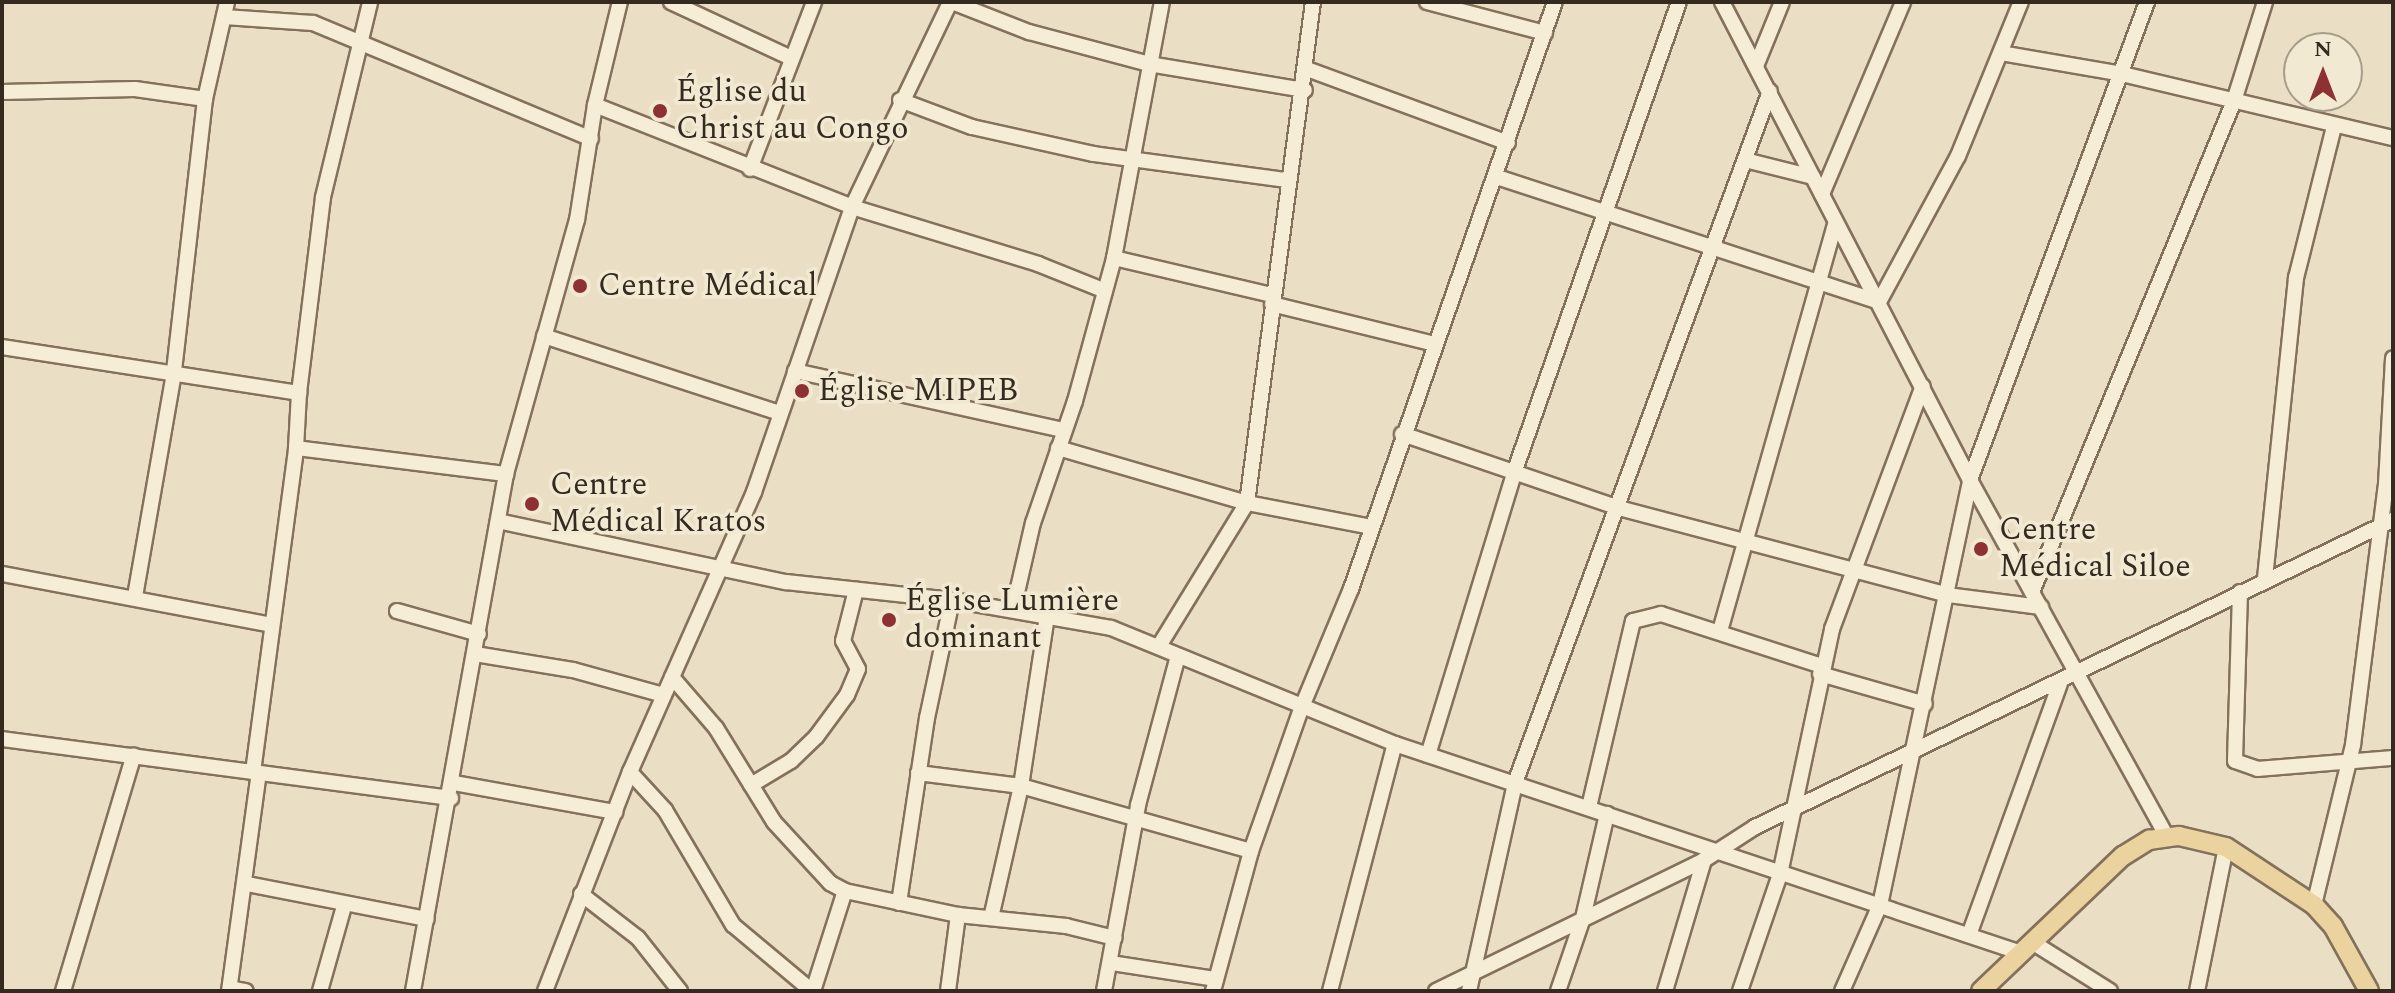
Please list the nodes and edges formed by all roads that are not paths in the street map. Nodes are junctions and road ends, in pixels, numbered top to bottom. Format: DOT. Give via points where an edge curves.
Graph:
graph roads {
  1 [pos="370,2"];
  2 [pos="603,2"];
  3 [pos="671,2"];
  4 [pos="814,2"];
  5 [pos="951,2"];
  6 [pos="1162,2"];
  7 [pos="1313,2"];
  8 [pos="1427,2"];
  9 [pos="1555,2"];
  10 [pos="1679,2"];
  11 [pos="1722,2"];
  12 [pos="1782,2"];
  13 [pos="1903,2"];
  14 [pos="2021,2"];
  15 [pos="2147,2"];
  16 [pos="2265,2"];
  17 [pos="619,5"];
  18 [pos="225,9"];
  19 [pos="1545,33"];
  20 [pos="358,44"];
  21 [pos="2001,53"];
  22 [pos="789,57"];
  23 [pos="1149,64"];
  24 [pos="1756,66"];
  25 [pos="1307,69"];
  26 [pos="2122,74"];
  27 [pos="1305,90"];
  28 [pos="1770,91"];
  29 [pos="2,92"];
  30 [pos="205,99"];
  31 [pos="900,100"];
  32 [pos="2234,101"];
  33 [pos="595,105"];
  34 [pos="2334,127"];
  35 [pos="2393,138"];
  36 [pos="591,139"];
  37 [pos="1508,143"];
  38 [pos="1131,160"];
  39 [pos="1745,160"];
  40 [pos="750,169"];
  41 [pos="1497,177"];
  42 [pos="1813,177"];
  43 [pos="1287,180"];
  44 [pos="1822,194"];
  45 [pos="852,207"];
  46 [pos="1606,216"];
  47 [pos="1835,225"];
  48 [pos="1712,250"];
  49 [pos="1114,258"];
  50 [pos="1820,281"];
  51 [pos="1105,291"];
  52 [pos="1272,300"];
  53 [pos="1879,302"];
  54 [pos="544,336"];
  55 [pos="1435,344"];
  56 [pos="2,347"];
  57 [pos="2393,358"];
  58 [pos="795,371"];
  59 [pos="174,373"];
  60 [pos="1923,386"];
  61 [pos="299,393"];
  62 [pos="779,413"];
  63 [pos="1064,430"];
  64 [pos="1402,434"];
  65 [pos="296,448"];
  66 [pos="1058,448"];
  67 [pos="1514,473"];
  68 [pos="506,474"];
  69 [pos="1970,480"];
  70 [pos="1247,503"];
  71 [pos="1619,508"];
  72 [pos="498,521"];
  73 [pos="2387,522"];
  74 [pos="1372,527"];
  75 [pos="1745,541"];
  76 [pos="1854,568"];
  77 [pos="721,569"];
  78 [pos="2,574"];
  79 [pos="2265,578"];
  80 [pos="856,590"];
  81 [pos="2032,592"];
  82 [pos="2240,592"];
  83 [pos="1948,595"];
  84 [pos="135,596"];
  85 [pos="952,600"];
  86 [pos="2041,607"];
  87 [pos="1013,610"];
  88 [pos="397,611"];
  89 [pos="1047,616"];
  90 [pos="271,625"];
  91 [pos="1720,631"];
  92 [pos="479,634"];
  93 [pos="1159,646"];
  94 [pos="475,654"];
  95 [pos="1178,656"];
  96 [pos="1821,670"];
  97 [pos="2078,675"];
  98 [pos="672,677"];
  99 [pos="2060,684"];
  100 [pos="664,695"];
  101 [pos="1925,704"];
  102 [pos="1301,709"];
  103 [pos="2,739"];
  104 [pos="1395,744"];
  105 [pos="1915,751"];
  106 [pos="134,755"];
  107 [pos="1428,755"];
  108 [pos="2393,758"];
  109 [pos="2349,765"];
  110 [pos="256,772"];
  111 [pos="630,772"];
  112 [pos="918,773"];
  113 [pos="1515,783"];
  114 [pos="751,785"];
  115 [pos="1021,786"];
  116 [pos="452,791"];
  117 [pos="1589,807"];
  118 [pos="1794,808"];
  119 [pos="615,812"];
  120 [pos="1607,814"];
  121 [pos="1135,821"];
  122 [pos="2167,837"];
  123 [pos="2226,847"];
  124 [pos="1718,849"];
  125 [pos="1251,851"];
  126 [pos="1704,860"];
  127 [pos="1780,874"];
  128 [pos="247,884"];
  129 [pos="845,891"];
  130 [pos="581,894"];
  131 [pos="899,903"];
  132 [pos="1880,905"];
  133 [pos="2314,905"];
  134 [pos="344,906"];
  135 [pos="958,915"];
  136 [pos="991,918"];
  137 [pos="1583,918"];
  138 [pos="427,919"];
  139 [pos="1969,935"];
  140 [pos="1115,938"];
  141 [pos="2026,948"];
  142 [pos="1111,963"];
  143 [pos="1474,971"];
  144 [pos="1215,985"];
  145 [pos="229,990"];
  146 [pos="63,991"];
  147 [pos="246,991"];
  148 [pos="320,991"];
  149 [pos="413,991"];
  150 [pos="545,991"];
  151 [pos="680,991"];
  152 [pos="812,991"];
  153 [pos="948,991"];
  154 [pos="1104,991"];
  155 [pos="1330,991"];
  156 [pos="1436,991"];
  157 [pos="1469,991"];
  158 [pos="1558,991"];
  159 [pos="1665,991"];
  160 [pos="1740,991"];
  161 [pos="1842,991"];
  162 [pos="1981,991"];
  163 [pos="2110,991"];
  164 [pos="2197,991"];
  165 [pos="2369,991"];
  1 -- 20 [label="street"];
  2 -- 17 [label="street"];
  3 -- 22 [label="street"];
  4 -- 22 [label="street"];
  5 -- 23 [label="street" via="1029,32"];
  5 -- 31 [label="street"];
  6 -- 23 [label="street"];
  7 -- 25 [label="street"];
  8 -- 19 [label="street"];
  9 -- 19 [label="street"];
  10 -- 46 [label="street"];
  11 -- 24 [label="street"];
  12 -- 24 [label="street"];
  13 -- 44 [label="street"];
  14 -- 21 [label="street"];
  15 -- 26 [label="street"];
  16 -- 32 [label="street"];
  17 -- 33 [label="street"];
  18 -- 20 [label="street" via="313,23"];
  18 -- 30 [label="street"];
  19 -- 37 [label="street"];
  20 -- 36 [label="street"];
  20 -- 61 [label="street" via="323,197"];
  21 -- 26 [label="street"];
  21 -- 53 [label="street" via="1958,156"];
  22 -- 40 [label="street"];
  23 -- 27 [label="street"];
  23 -- 38 [label="street"];
  24 -- 28 [label="street"];
  25 -- 27 [label="street"];
  25 -- 37 [label="street"];
  26 -- 32 [label="street"];
  26 -- 69 [label="street"];
  27 -- 43 [label="street"];
  28 -- 39 [label="street"];
  28 -- 42 [label="street"];
  29 -- 30 [label="street" via="135,89"];
  30 -- 59 [label="street" via="203,154"];
  31 -- 38 [label="street" via="972,127"];
  31 -- 45 [label="street"];
  32 -- 34 [label="street"];
  32 -- 81 [label="street"];
  33 -- 36 [label="street"];
  33 -- 40 [label="street"];
  34 -- 35 [label="street"];
  34 -- 79 [label="street" via="2296,278"];
  36 -- 54 [label="street" via="577,220"];
  37 -- 41 [label="street"];
  38 -- 43 [label="street"];
  38 -- 49 [label="street"];
  39 -- 42 [label="street"];
  39 -- 48 [label="street"];
  40 -- 45 [label="street"];
  41 -- 46 [label="street"];
  41 -- 55 [label="street"];
  42 -- 44 [label="street"];
  43 -- 52 [label="street"];
  44 -- 47 [label="street"];
  45 -- 51 [label="street" via="1038,264"];
  45 -- 58 [label="street"];
  46 -- 48 [label="street"];
  46 -- 67 [label="street"];
  47 -- 50 [label="street"];
  47 -- 53 [label="street"];
  48 -- 50 [label="street"];
  48 -- 71 [label="street"];
  49 -- 51 [label="street"];
  49 -- 52 [label="street"];
  50 -- 53 [label="street"];
  50 -- 75 [label="street"];
  51 -- 63 [label="street"];
  52 -- 55 [label="street"];
  52 -- 70 [label="street" via="1268,374"];
  53 -- 60 [label="street"];
  54 -- 62 [label="street"];
  54 -- 68 [label="street"];
  55 -- 64 [label="street"];
  56 -- 59 [label="street"];
  57 -- 73 [label="street"];
  58 -- 62 [label="street"];
  58 -- 63 [label="street"];
  59 -- 61 [label="street"];
  59 -- 84 [label="street"];
  60 -- 69 [label="street"];
  60 -- 76 [label="street"];
  61 -- 65 [label="street"];
  62 -- 77 [label="street"];
  63 -- 66 [label="street"];
  64 -- 67 [label="street"];
  64 -- 74 [label="street"];
  65 -- 68 [label="street"];
  65 -- 90 [label="street"];
  66 -- 70 [label="street"];
  66 -- 87 [label="street" via="1033,523"];
  67 -- 71 [label="street"];
  67 -- 107 [label="street"];
  68 -- 72 [label="street"];
  69 -- 81 [label="street"];
  69 -- 83 [label="street"];
  70 -- 74 [label="street"];
  70 -- 93 [label="street"];
  71 -- 75 [label="street"];
  71 -- 113 [label="street"];
  72 -- 77 [label="street"];
  72 -- 92 [label="street"];
  73 -- 79 [label="street"];
  73 -- 109 [label="street"];
  74 -- 102 [label="street"];
  75 -- 76 [label="street"];
  75 -- 91 [label="street"];
  76 -- 83 [label="street"];
  76 -- 96 [label="street"];
  77 -- 80 [label="street"];
  77 -- 98 [label="street"];
  78 -- 84 [label="street" via="80,592"];
  79 -- 82 [label="street"];
  80 -- 85 [label="street"];
  80 -- 114 [label="street" via="843,638 858,664 847,695 808,745"];
  81 -- 86 [label="street"];
  82 -- 97 [label="street"];
  82 -- 109 [label="street" via="2235,761 2258,769"];
  83 -- 86 [label="street"];
  83 -- 101 [label="street"];
  84 -- 90 [label="street"];
  85 -- 87 [label="street"];
  85 -- 112 [label="street"];
  86 -- 97 [label="street"];
  87 -- 89 [label="street"];
  88 -- 92 [label="street"];
  89 -- 93 [label="street" via="1111,628"];
  89 -- 115 [label="street"];
  90 -- 110 [label="street"];
  91 -- 96 [label="street"];
  91 -- 117 [label="street" via="1661,614 1642,616 1628,628"];
  92 -- 94 [label="street"];
  93 -- 95 [label="street"];
  94 -- 100 [label="street" via="573,670"];
  94 -- 116 [label="street"];
  95 -- 102 [label="street"];
  95 -- 121 [label="street"];
  96 -- 101 [label="street"];
  96 -- 118 [label="street"];
  97 -- 99 [label="street"];
  97 -- 122 [label="street"];
  98 -- 100 [label="street"];
  98 -- 114 [label="street" via="716,728"];
  99 -- 105 [label="street"];
  99 -- 139 [label="street"];
  100 -- 111 [label="street"];
  101 -- 105 [label="street"];
  102 -- 104 [label="street"];
  102 -- 125 [label="street"];
  103 -- 106 [label="street"];
  104 -- 107 [label="street"];
  104 -- 155 [label="street"];
  105 -- 118 [label="street"];
  105 -- 132 [label="street"];
  106 -- 110 [label="street"];
  106 -- 146 [label="street"];
  107 -- 113 [label="street"];
  108 -- 109 [label="street"];
  109 -- 133 [label="street"];
  110 -- 116 [label="street"];
  110 -- 128 [label="street"];
  111 -- 119 [label="street"];
  111 -- 152 [label="street" via="665,810 733,925"];
  112 -- 115 [label="street"];
  112 -- 131 [label="street"];
  113 -- 117 [label="street"];
  113 -- 143 [label="street"];
  114 -- 129 [label="street" via="793,843 830,883"];
  115 -- 121 [label="street"];
  115 -- 136 [label="street"];
  116 -- 119 [label="street"];
  116 -- 138 [label="street"];
  117 -- 120 [label="street"];
  118 -- 124 [label="street"];
  118 -- 127 [label="street"];
  119 -- 130 [label="street"];
  120 -- 124 [label="street"];
  120 -- 137 [label="street"];
  121 -- 125 [label="street"];
  121 -- 140 [label="street"];
  122 -- 123 [label="main road" via="2194,837"];
  122 -- 141 [label="main road" via="2136,845"];
  123 -- 133 [label="main road"];
  123 -- 164 [label="street"];
  124 -- 126 [label="street"];
  124 -- 127 [label="street"];
  125 -- 144 [label="street"];
  126 -- 137 [label="street"];
  126 -- 159 [label="street"];
  127 -- 132 [label="street"];
  127 -- 160 [label="street"];
  128 -- 134 [label="street"];
  128 -- 145 [label="street"];
  129 -- 131 [label="street"];
  129 -- 152 [label="street"];
  130 -- 150 [label="street"];
  130 -- 151 [label="street" via="638,938"];
  131 -- 135 [label="street"];
  132 -- 139 [label="street"];
  132 -- 161 [label="street"];
  133 -- 165 [label="main road" via="2333,926"];
  134 -- 138 [label="street"];
  134 -- 148 [label="street"];
  135 -- 136 [label="street"];
  135 -- 153 [label="street"];
  136 -- 140 [label="street"];
  137 -- 143 [label="street"];
  137 -- 158 [label="street"];
  138 -- 149 [label="street"];
  139 -- 141 [label="street"];
  140 -- 142 [label="street"];
  141 -- 162 [label="main road"];
  141 -- 163 [label="street"];
  142 -- 144 [label="street"];
  142 -- 154 [label="street"];
  143 -- 156 [label="street"];
  143 -- 157 [label="street"];
  145 -- 147 [label="street"];
}
